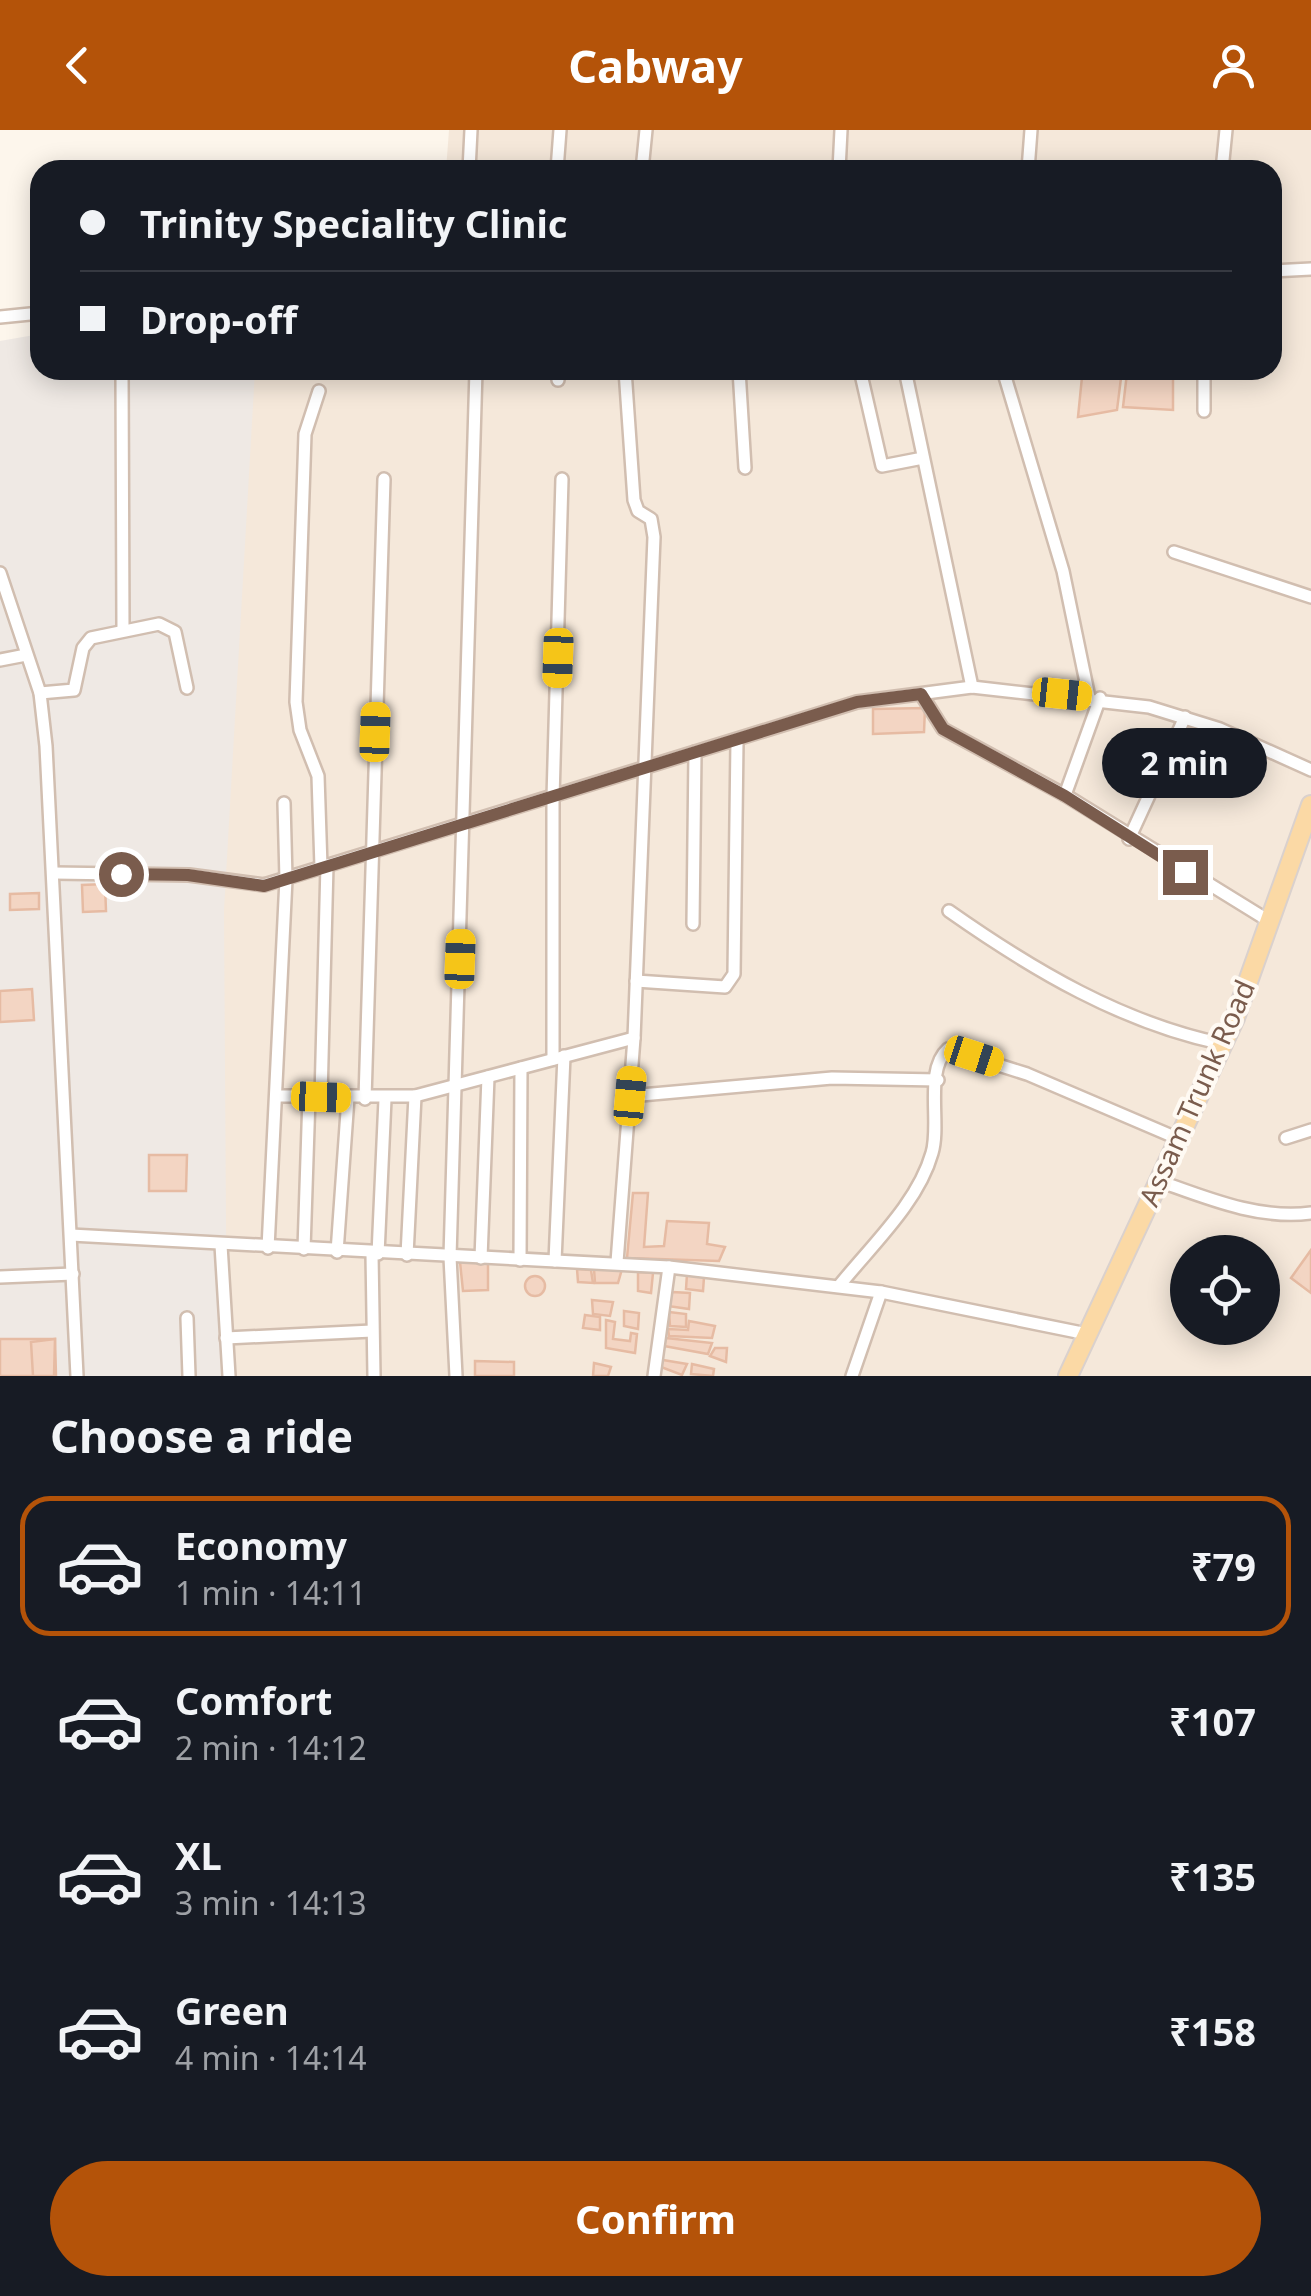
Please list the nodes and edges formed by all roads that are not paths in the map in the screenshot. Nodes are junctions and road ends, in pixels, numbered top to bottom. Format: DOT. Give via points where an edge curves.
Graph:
graph roads {
  1 [pos="471,130"];
  2 [pos="560,130"];
  3 [pos="646,130"];
  4 [pos="841,130"];
  5 [pos="1031,130"];
  6 [pos="1226,130"];
  7 [pos="470,160"];
  8 [pos="558,160"];
  9 [pos="643,160"];
  10 [pos="839,160"];
  11 [pos="1029,160"];
  12 [pos="1223,160"];
  13 [pos="1311,269"];
  14 [pos="1282,270"];
  15 [pos="30,313"];
  16 [pos="0,317"];
  17 [pos="122,380"];
  18 [pos="476,380"];
  19 [pos="626,380"];
  20 [pos="740,380"];
  21 [pos="862,380"];
  22 [pos="906,380"];
  23 [pos="1006,380"];
  24 [pos="1204,380"];
  25 [pos="319,391"];
  26 [pos="1204,411"];
  27 [pos="923,458"];
  28 [pos="744,468"];
  29 [pos="384,479"];
  30 [pos="562,479"];
  31 [pos="1174,552"];
  32 [pos="0,573"];
  33 [pos="1311,598"];
  34 [pos="123,628"];
  35 [pos="26,654"];
  36 [pos="0,660"];
  37 [pos="187,688"];
  38 [pos="972,688"];
  39 [pos="40,692"];
  40 [pos="921,694"];
  41 [pos="1095,697"];
  42 [pos="1185,717"];
  43 [pos="737,740"];
  44 [pos="695,752"];
  45 [pos="643,768"];
  46 [pos="1311,770"];
  47 [pos="1065,796"];
  48 [pos="553,798"];
  49 [pos="284,803"];
  50 [pos="1311,805"];
  51 [pos="463,826"];
  52 [pos="1129,839"];
  53 [pos="373,853"];
  54 [pos="324,866"];
  55 [pos="54,873"];
  56 [pos="286,879"];
  57 [pos="949,911"];
  58 [pos="1270,921"];
  59 [pos="693,924"];
  60 [pos="636,981"];
  61 [pos="634,1038"];
  62 [pos="1223,1044"];
  63 [pos="559,1057"];
  64 [pos="521,1068"];
  65 [pos="488,1076"];
  66 [pos="938,1080"];
  67 [pos="455,1086"];
  68 [pos="276,1096"];
  69 [pos="414,1096"];
  70 [pos="630,1096"];
  71 [pos="315,1097"];
  72 [pos="348,1098"];
  73 [pos="365,1099"];
  74 [pos="385,1099"];
  75 [pos="1311,1130"];
  76 [pos="1286,1138"];
  77 [pos="1178,1139"];
  78 [pos="1159,1181"];
  79 [pos="1311,1213"];
  80 [pos="71,1235"];
  81 [pos="221,1245"];
  82 [pos="268,1248"];
  83 [pos="304,1249"];
  84 [pos="337,1252"];
  85 [pos="375,1254"];
  86 [pos="407,1256"];
  87 [pos="450,1257"];
  88 [pos="480,1258"];
  89 [pos="520,1260"];
  90 [pos="555,1261"];
  91 [pos="616,1262"];
  92 [pos="669,1267"];
  93 [pos="73,1274"];
  94 [pos="0,1278"];
  95 [pos="839,1286"];
  96 [pos="880,1292"];
  97 [pos="188,1318"];
  98 [pos="372,1331"];
  99 [pos="1087,1334"];
  100 [pos="226,1338"];
  101 [pos="1074,1373"];
  102 [pos="78,1376"];
  103 [pos="190,1376"];
  104 [pos="229,1376"];
  105 [pos="374,1376"];
  106 [pos="456,1376"];
  107 [pos="654,1376"];
  108 [pos="852,1376"];
  1 -- 7 [label="street"];
  2 -- 8 [label="street"];
  3 -- 9 [label="street"];
  4 -- 10 [label="street"];
  5 -- 11 [label="street"];
  6 -- 12 [label="street"];
  13 -- 14 [label="street"];
  15 -- 16 [label="street"];
  17 -- 34 [label="street"];
  18 -- 51 [label="street"];
  19 -- 45 [label="street" via="634,500 638,512 651,519 654,537"];
  20 -- 28 [label="street"];
  21 -- 27 [label="street" via="882,466"];
  22 -- 27 [label="street"];
  23 -- 41 [label="street"];
  24 -- 26 [label="street"];
  25 -- 54 [label="street" via="303,463 296,702 318,776"];
  27 -- 38 [label="street"];
  29 -- 53 [label="street"];
  30 -- 48 [label="street"];
  31 -- 33 [label="street"];
  32 -- 35 [label="street"];
  34 -- 37 [label="street" via="170,626"];
  34 -- 39 [label="street" via="87,640 74,690"];
  35 -- 36 [label="street"];
  35 -- 39 [label="street"];
  38 -- 40 [label="street"];
  38 -- 41 [label="street"];
  39 -- 55 [label="street"];
  40 -- 43 [label="street" via="857,702"];
  40 -- 47 [label="street" via="943,729"];
  41 -- 42 [label="street"];
  41 -- 47 [label="street"];
  42 -- 46 [label="street"];
  42 -- 52 [label="street"];
  43 -- 44 [label="street"];
  43 -- 60 [label="street" via="736,962 730,983 710,989"];
  44 -- 45 [label="street"];
  44 -- 59 [label="street"];
  45 -- 48 [label="street"];
  45 -- 60 [label="street"];
  47 -- 52 [label="street"];
  48 -- 51 [label="street"];
  48 -- 63 [label="street"];
  49 -- 56 [label="street"];
  50 -- 58 [label="main road, Assam Trunk Road"];
  51 -- 53 [label="street"];
  51 -- 67 [label="street"];
  52 -- 58 [label="street"];
  53 -- 54 [label="street"];
  53 -- 73 [label="street"];
  54 -- 56 [label="street"];
  54 -- 71 [label="street"];
  55 -- 56 [label="street" via="188,875 251,887"];
  55 -- 80 [label="street"];
  56 -- 68 [label="street"];
  57 -- 62 [label="street" via="1012,955 1100,1002 1173,1034"];
  58 -- 62 [label="main road, Assam Trunk Road"];
  60 -- 61 [label="street"];
  61 -- 63 [label="street"];
  61 -- 70 [label="street"];
  62 -- 77 [label="main road, Assam Trunk Road"];
  63 -- 64 [label="street"];
  63 -- 90 [label="street"];
  64 -- 65 [label="street"];
  64 -- 89 [label="street"];
  65 -- 67 [label="street"];
  65 -- 88 [label="street"];
  66 -- 70 [label="street" via="842,1078"];
  66 -- 77 [label="street" via="942,1055 954,1049"];
  66 -- 95 [label="street" via="927,1168"];
  67 -- 69 [label="street"];
  67 -- 87 [label="street"];
  68 -- 71 [label="street"];
  68 -- 82 [label="street"];
  69 -- 74 [label="street"];
  69 -- 86 [label="street"];
  70 -- 91 [label="street"];
  71 -- 72 [label="street"];
  71 -- 83 [label="street"];
  72 -- 73 [label="street"];
  72 -- 84 [label="street"];
  73 -- 74 [label="street"];
  74 -- 85 [label="street"];
  75 -- 76 [label="street"];
  77 -- 78 [label="main road, Assam Trunk Road"];
  78 -- 79 [label="street" via="1224,1204"];
  78 -- 99 [label="main road, Assam Trunk Road"];
  80 -- 81 [label="street"];
  80 -- 93 [label="street"];
  81 -- 82 [label="street"];
  81 -- 100 [label="street"];
  82 -- 83 [label="street"];
  83 -- 84 [label="street"];
  84 -- 85 [label="street"];
  85 -- 86 [label="street"];
  85 -- 98 [label="street"];
  86 -- 87 [label="street"];
  87 -- 88 [label="street"];
  87 -- 106 [label="street"];
  88 -- 89 [label="street"];
  89 -- 90 [label="street"];
  90 -- 91 [label="street"];
  91 -- 92 [label="street"];
  92 -- 95 [label="street"];
  92 -- 107 [label="street"];
  93 -- 94 [label="street"];
  93 -- 102 [label="street"];
  95 -- 96 [label="street"];
  96 -- 99 [label="street"];
  96 -- 108 [label="street"];
  97 -- 103 [label="street"];
  98 -- 100 [label="street"];
  98 -- 105 [label="street"];
  99 -- 101 [label="main road, Assam Trunk Road"];
  100 -- 104 [label="street"];
}
